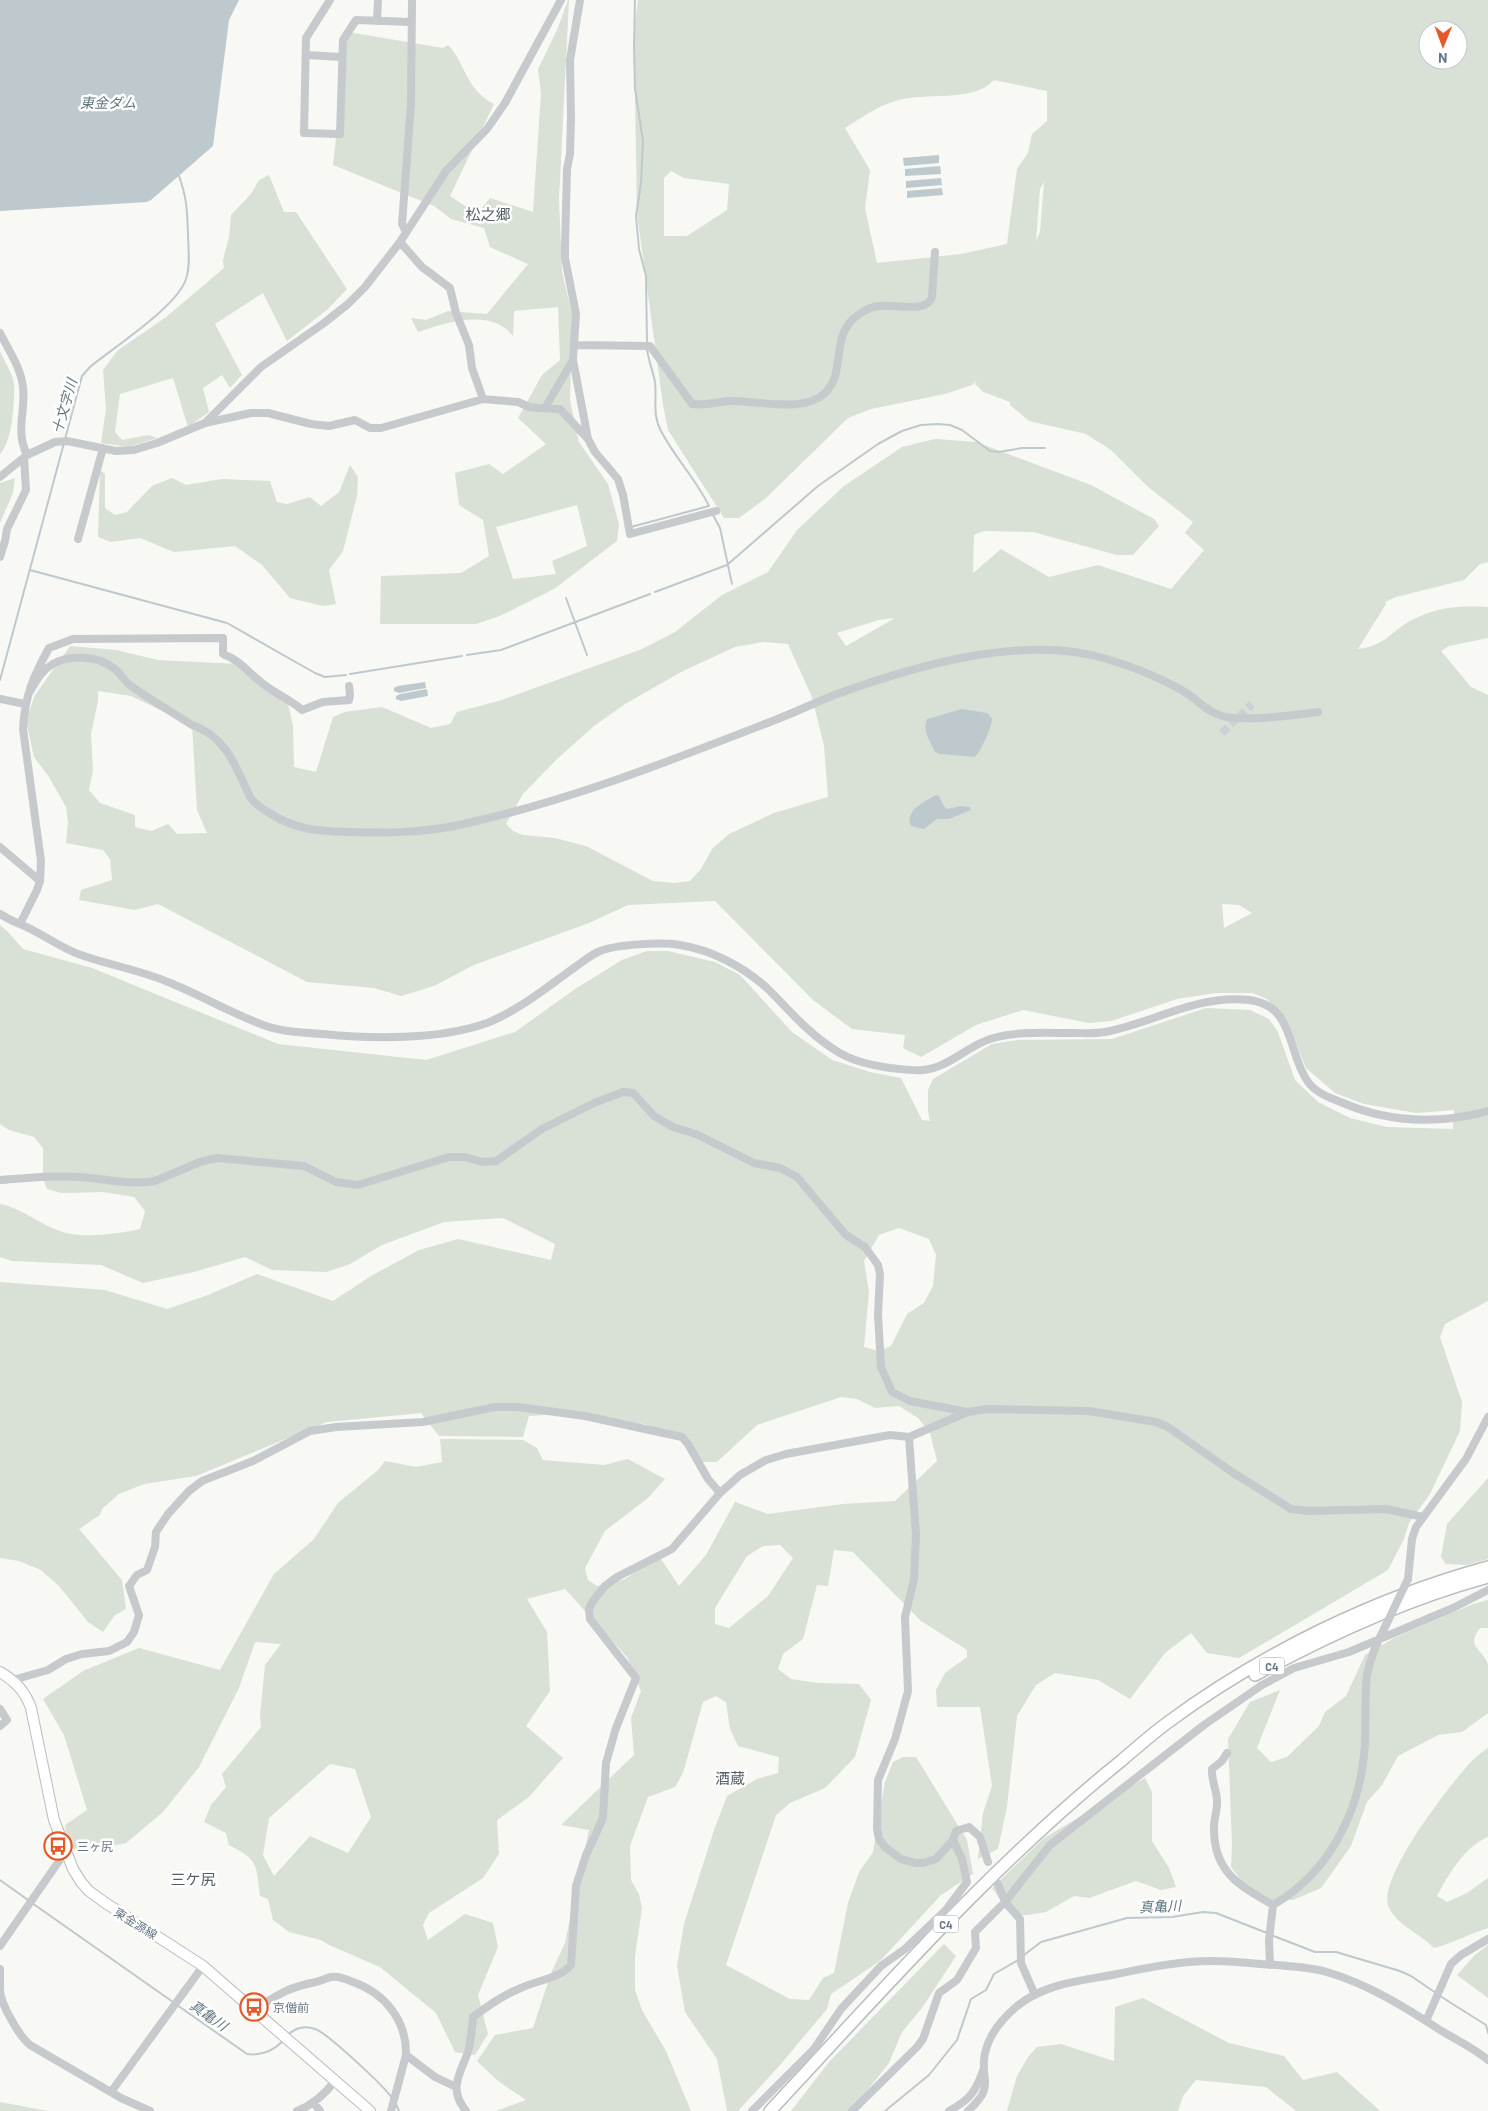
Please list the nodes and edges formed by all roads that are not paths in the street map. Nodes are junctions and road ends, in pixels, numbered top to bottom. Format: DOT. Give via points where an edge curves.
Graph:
graph roads {
  1 [pos="330,0"];
  2 [pos="378,0"];
  3 [pos="412,0"];
  4 [pos="561,0"];
  5 [pos="580,0"];
  6 [pos="378,20"];
  7 [pos="410,22"];
  8 [pos="306,56"];
  9 [pos="341,57"];
  10 [pos="406,232"];
  11 [pos="400,242"];
  12 [pos="934,252"];
  13 [pos="0,333"];
  14 [pos="574,345"];
  15 [pos="573,360"];
  16 [pos="483,399"];
  17 [pos="545,408"];
  18 [pos="204,423"];
  19 [pos="588,439"];
  20 [pos="103,448"];
  21 [pos="26,457"];
  22 [pos="0,477"];
  23 [pos="716,511"];
  24 [pos="78,539"];
  25 [pos="0,557"];
  26 [pos="349,686"];
  27 [pos="28,693"];
  28 [pos="0,699"];
  29 [pos="25,704"];
  30 [pos="1318,712"];
  31 [pos="0,847"];
  32 [pos="40,881"];
  33 [pos="0,914"];
  34 [pos="20,924"];
  35 [pos="1488,1111"];
  36 [pos="0,1180"];
  37 [pos="968,1412"];
  38 [pos="1488,1417"];
  39 [pos="909,1437"];
  40 [pos="720,1493"];
  41 [pos="1423,1517"];
  42 [pos="1488,1568"];
  43 [pos="1488,1577"];
  44 [pos="1488,1590"];
  45 [pos="1378,1639"];
  46 [pos="5,1677"];
  47 [pos="0,1709"];
  48 [pos="0,1726"];
  49 [pos="1134,1750"];
  50 [pos="1227,1753"];
  51 [pos="953,1840"];
  52 [pos="66,1851"];
  53 [pos="988,1862"];
  54 [pos="998,1884"];
  55 [pos="1005,1902"];
  56 [pos="1273,1905"];
  57 [pos="1488,1938"];
  58 [pos="0,1946"];
  59 [pos="1270,1965"];
  60 [pos="203,1966"];
  61 [pos="0,1969"];
  62 [pos="0,1991"];
  63 [pos="1035,1995"];
  64 [pos="254,2010"];
  65 [pos="1426,2021"];
  66 [pos="406,2055"];
  67 [pos="1488,2060"];
  68 [pos="984,2067"];
  69 [pos="335,2081"];
  70 [pos="456,2087"];
  71 [pos="111,2092"];
  72 [pos="313,2102"];
  73 [pos="150,2111"];
  74 [pos="297,2111"];
  75 [pos="320,2111"];
  76 [pos="370,2111"];
  77 [pos="391,2111"];
  78 [pos="466,2111"];
  79 [pos="752,2111"];
  80 [pos="770,2111"];
  81 [pos="852,2111"];
  82 [pos="949,2111"];
  83 [pos="968,2111"];
  1 -- 8 [label="street" via="306,38"];
  2 -- 6 [label="street"];
  3 -- 7 [label="street"];
  4 -- 10 [label="street" via="505,103 487,129 446,171"];
  5 -- 14 [label="street" via="570,60 571,118 565,246 576,314"];
  6 -- 7 [label="street"];
  6 -- 9 [label="street" via="356,20 343,40"];
  7 -- 10 [label="street" via="412,104 402,224"];
  8 -- 9 [label="street"];
  8 -- 9 [label="street" via="304,133 340,134"];
  10 -- 11 [label="street"];
  11 -- 16 [label="street" via="422,267 450,288"];
  11 -- 18 [label="street" via="348,304 261,367"];
  12 -- 14 [label="street" via="930,301 924,306 879,306 854,319 840,341 835,378 824,394 813,401 801,404 730,401 704,406 692,404 650,346"];
  13 -- 21 [label="street" via="23,387 20,428"];
  14 -- 15 [label="street"];
  15 -- 17 [label="street"];
  15 -- 19 [label="street"];
  16 -- 17 [label="street"];
  16 -- 18 [label="street" via="381,428 370,428 355,420 329,426 311,424 268,413 251,413"];
  17 -- 19 [label="street" via="560,409"];
  18 -- 20 [label="street" via="134,450"];
  19 -- 23 [label="street" via="618,479 630,534"];
  20 -- 21 [label="street" via="67,441 43,446"];
  20 -- 24 [label="street"];
  21 -- 22 [label="street"];
  21 -- 25 [label="street" via="26,490 7,529"];
  26 -- 27 [label="street" via="349,700 323,702 302,710 264,685 233,658 222,654 223,638 74,639 49,648"];
  27 -- 29 [label="street"];
  27 -- 30 [label="street" via="44,671 62,660 86,658 106,664 126,682 224,746 250,797 289,825 306,829 379,832 418,831 499,816 724,740 836,695 916,669 1004,651 1036,649 1106,658 1187,693 1207,710 1231,718"];
  28 -- 29 [label="street"];
  29 -- 32 [label="street" via="23,729"];
  31 -- 32 [label="street"];
  32 -- 34 [label="street"];
  33 -- 34 [label="street"];
  34 -- 35 [label="street" via="79,955 170,982 270,1028 339,1036 407,1036 449,1032 486,1023 532,998 599,951 659,944 687,946 731,963 764,986 813,1034 842,1054 871,1064 912,1071 944,1064 988,1039 1040,1033 1104,1032 1187,1006 1252,1000 1271,1007 1278,1014 1304,1076 1314,1089 1326,1096 1371,1114 1404,1120 1461,1118"];
  36 -- 37 [label="street" via="55,1176 146,1182 208,1159 226,1157 304,1166 336,1182 358,1185 449,1157 496,1161 542,1129 594,1103 616,1094 633,1093 654,1116 673,1127 696,1134 754,1163 780,1168 797,1177 846,1234 865,1247 878,1265 881,1367 892,1392 910,1401"];
  37 -- 39 [label="street"];
  37 -- 41 [label="street" via="987,1408 1074,1410 1156,1422 1284,1507 1308,1511 1386,1509"];
  38 -- 41 [label="street" via="1466,1459"];
  39 -- 40 [label="street" via="890,1435 786,1454 752,1467"];
  39 -- 51 [label="street" via="916,1535 914,1579 905,1617 908,1690 898,1730 878,1780 877,1829 885,1847 902,1859 915,1863 936,1859"];
  40 -- 46 [label="street" via="682,1437 556,1411 495,1407 423,1422 310,1431 253,1461 202,1481 168,1514 156,1532 150,1565 129,1586 139,1615 127,1642 109,1652 66,1659 48,1670"];
  40 -- 70 [label="street" via="672,1549 617,1577 605,1586 589,1609 590,1619 636,1678 606,1763 603,1818 576,1886 571,1965 560,1975 520,1988 473,2017 470,2044"];
  41 -- 45 [label="street, bridge" via="1412,1538 1408,1579"];
  42 -- 49 [label="highway, C4" via="1384,1603 1310,1636 1221,1687"];
  43 -- 49 [label="highway, C4" via="1387,1612 1294,1655 1195,1709"];
  44 -- 45 [label="street"];
  45 -- 55 [label="street" via="1349,1652 1294,1668 1262,1685 1050,1844"];
  45 -- 56 [label="street" via="1368,1674 1364,1756 1348,1818 1340,1837 1320,1866 1289,1896"];
  46 -- 52 [label="main road, 東金源線" via="26,1695 31,1708 52,1812"];
  47 -- 48 [label="street" via="7,1720"];
  49 -- 80 [label="highway, C4" via="994,1873"];
  50 -- 56 [label="street" via="1212,1769 1211,1780 1217,1802 1215,1850 1236,1882"];
  51 -- 53 [label="street" via="956,1831 963,1828 969,1827 977,1832"];
  51 -- 79 [label="street" via="962,1859 967,1882 962,1889 946,1910 905,1949 881,1966 840,2009 814,2048"];
  52 -- 58 [label="street"];
  52 -- 60 [label="main road, 東金源線" via="73,1869 89,1891"];
  54 -- 55 [label="street"];
  55 -- 63 [label="street" via="1020,1919 1021,1963"];
  55 -- 81 [label="street" via="974,1932 976,1948 957,1980 939,1993 918,2048"];
  56 -- 59 [label="street"];
  57 -- 65 [label="street" via="1451,1964"];
  59 -- 63 [label="street" via="1213,1961 1161,1965 1051,1987"];
  59 -- 65 [label="street" via="1329,1972 1380,1994"];
  60 -- 64 [label="main road, 東金源線"];
  60 -- 71 [label="street"];
  61 -- 62 [label="street"];
  62 -- 71 [label="street" via="23,2040"];
  63 -- 68 [label="street" via="1017,2006 995,2031 985,2054"];
  64 -- 66 [label="street" via="291,1987 340,1977 364,1986 384,2000 400,2022"];
  64 -- 69 [label="main road, 東金源線"];
  65 -- 67 [label="street"];
  66 -- 70 [label="street" via="435,2077"];
  66 -- 77 [label="street"];
  68 -- 82 [label="street" via="976,2091 963,2104"];
  68 -- 83 [label="street" via="984,2095"];
  69 -- 72 [label="street"];
  69 -- 76 [label="main road, 東金源線"];
  70 -- 78 [label="street"];
  71 -- 73 [label="street"];
  72 -- 74 [label="street"];
  72 -- 75 [label="street"];
}
